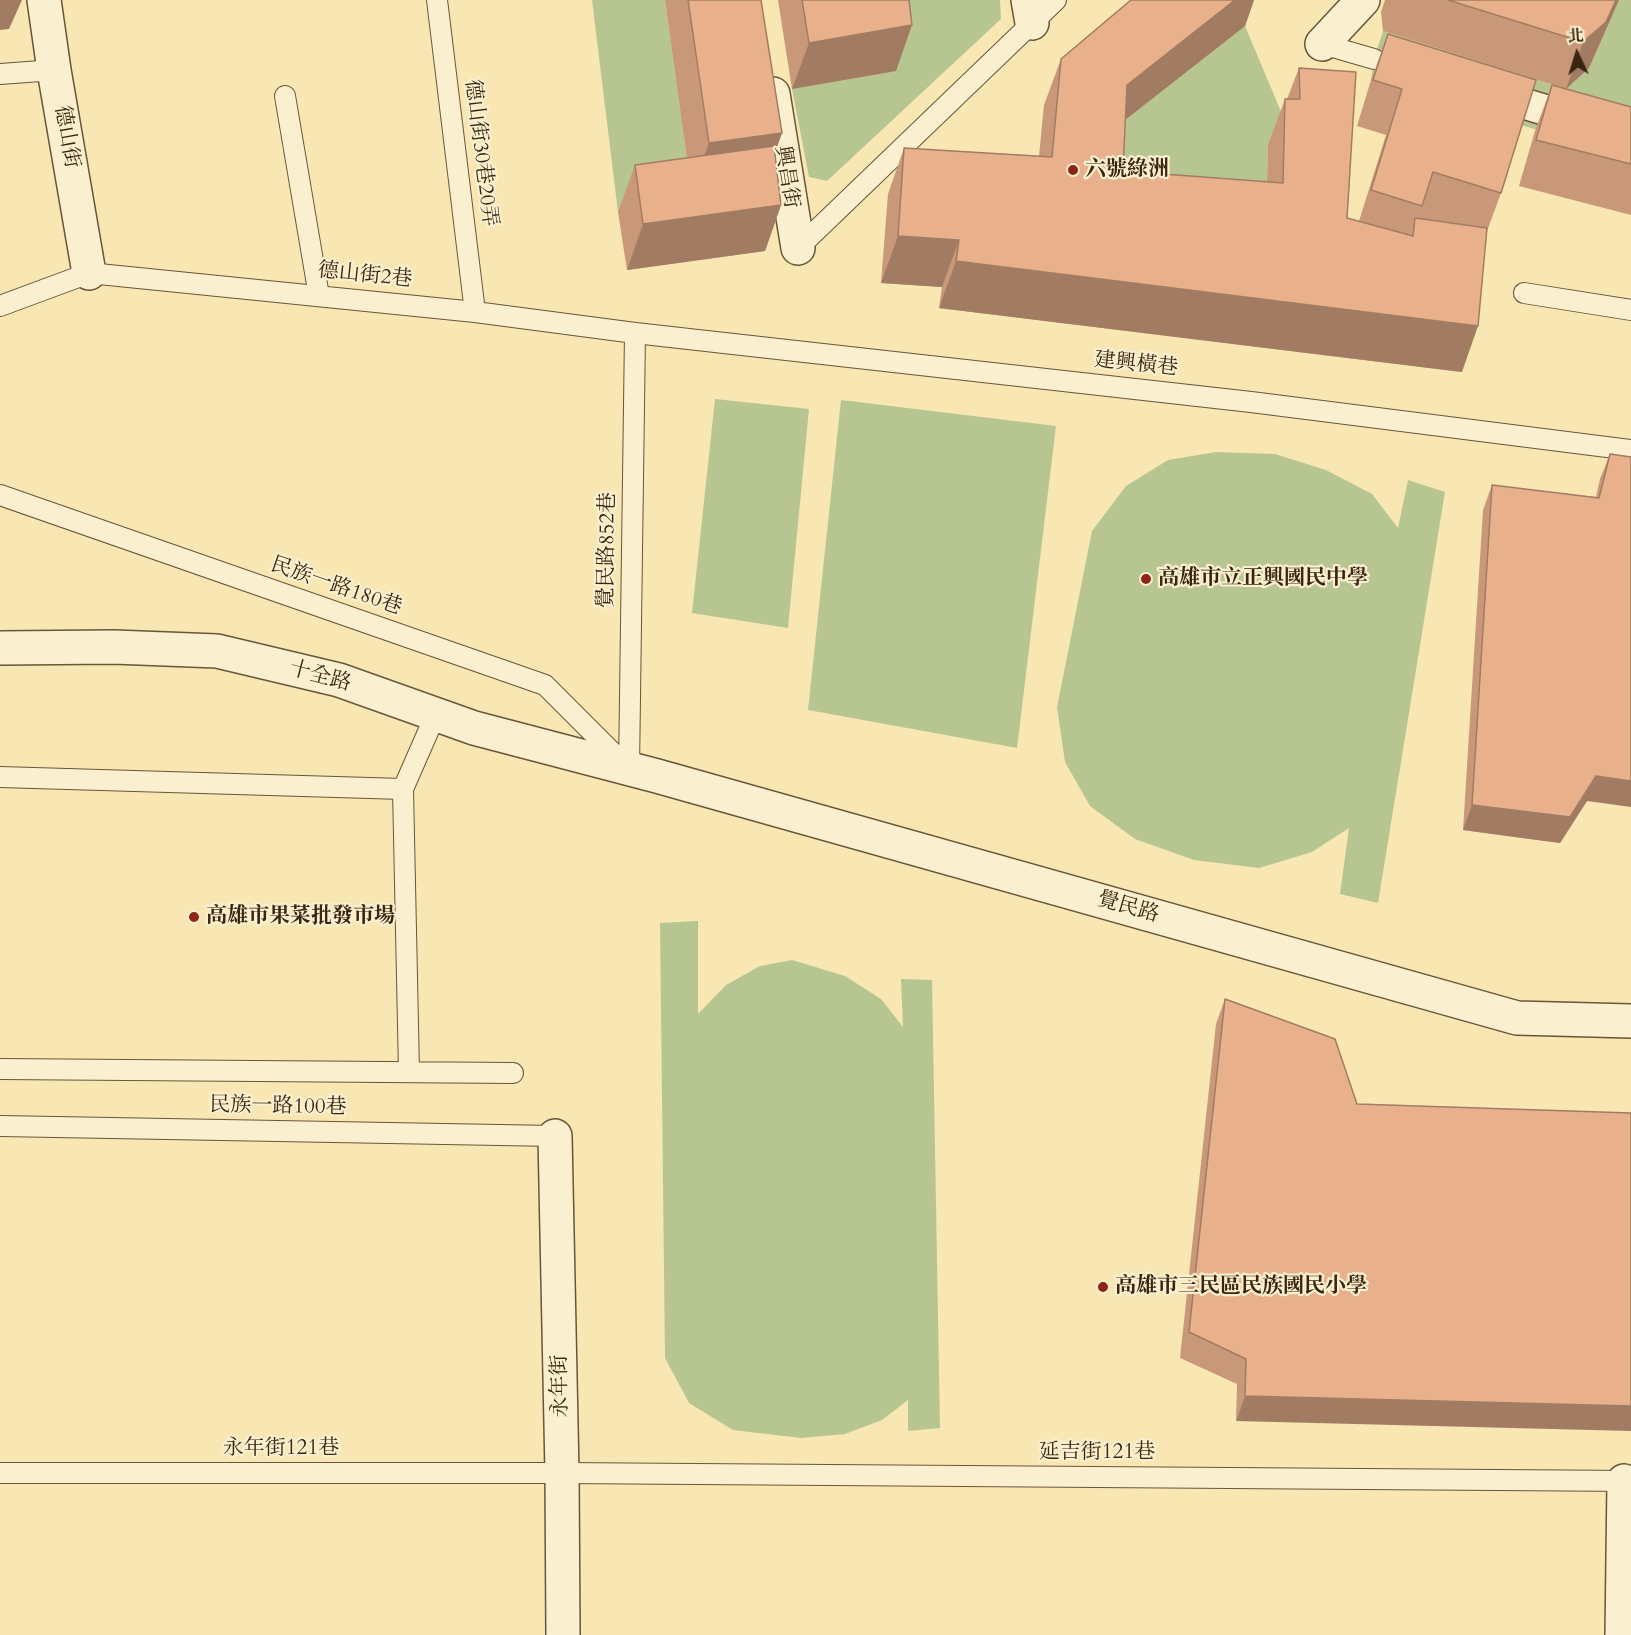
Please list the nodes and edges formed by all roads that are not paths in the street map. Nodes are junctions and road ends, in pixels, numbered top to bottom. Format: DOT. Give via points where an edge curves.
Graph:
graph roads {
  1 [pos="44,0"];
  2 [pos="436,0"];
  3 [pos="1056,0"];
  4 [pos="1363,0"];
  5 [pos="1030,11"];
  6 [pos="1322,44"];
  7 [pos="1385,62"];
  8 [pos="54,70"];
  9 [pos="769,71"];
  10 [pos="0,74"];
  11 [pos="1463,86"];
  12 [pos="285,96"];
  13 [pos="1631,136"];
  14 [pos="798,248"];
  15 [pos="89,273"];
  16 [pos="1524,293"];
  17 [pos="319,296"];
  18 [pos="0,306"];
  19 [pos="1631,310"];
  20 [pos="475,312"];
  21 [pos="635,333"];
  22 [pos="1631,450"];
  23 [pos="0,495"];
  24 [pos="0,648"];
  25 [pos="435,716"];
  26 [pos="629,768"];
  27 [pos="0,777"];
  28 [pos="403,789"];
  29 [pos="1631,1021"];
  30 [pos="0,1069"];
  31 [pos="409,1072"];
  32 [pos="513,1073"];
  33 [pos="0,1126"];
  34 [pos="555,1136"];
  35 [pos="0,1473"];
  36 [pos="562,1473"];
  37 [pos="1627,1481"];
  38 [pos="562,1635"];
  39 [pos="1622,1635"];
  1 -- 8 [label="street, 德山街"];
  2 -- 20 [label="lane, 德山街30巷20弄"];
  3 -- 5 [label="lane"];
  4 -- 6 [label="street"];
  5 -- 14 [label="lane"];
  6 -- 7 [label="lane"];
  8 -- 10 [label="lane"];
  8 -- 15 [label="street, 德山街"];
  9 -- 14 [label="street, 興昌街"];
  11 -- 13 [label="street"];
  12 -- 17 [label="lane"];
  15 -- 17 [label="lane, 德山街2巷"];
  15 -- 18 [label="lane"];
  16 -- 19 [label="lane"];
  17 -- 20 [label="lane, 德山街2巷"];
  20 -- 21 [label="lane, 德山街2巷"];
  21 -- 22 [label="lane, 建興橫巷" via="1251,402"];
  21 -- 26 [label="lane, 覺民路852巷"];
  23 -- 26 [label="lane, 民族一路180巷" via="545,685"];
  24 -- 25 [label="street, 十全路" via="217,651 339,680"];
  25 -- 26 [label="street, 十全路"];
  25 -- 28 [label="lane"];
  26 -- 29 [label="street, 覺民路" via="1517,1018"];
  27 -- 28 [label="lane"];
  28 -- 31 [label="lane"];
  30 -- 31 [label="lane"];
  31 -- 32 [label="lane"];
  33 -- 34 [label="lane, 民族一路100巷"];
  34 -- 36 [label="street, 永年街"];
  35 -- 36 [label="lane, 永年街121巷"];
  36 -- 37 [label="lane, 延吉街121巷"];
  36 -- 38 [label="street, 永年街"];
  37 -- 39 [label="street"];
}
